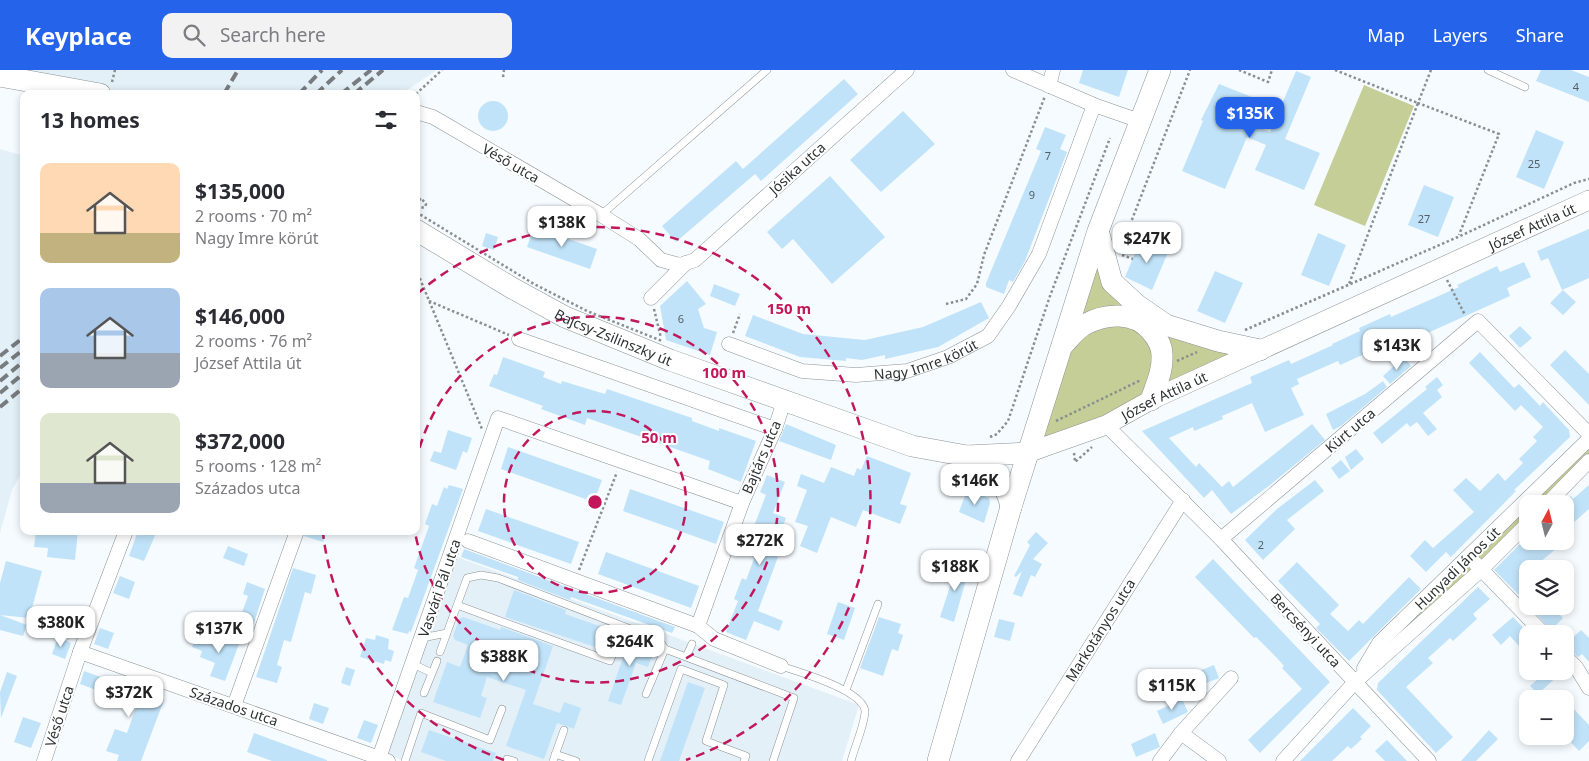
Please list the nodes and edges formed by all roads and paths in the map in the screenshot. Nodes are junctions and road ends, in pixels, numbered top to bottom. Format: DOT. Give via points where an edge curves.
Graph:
graph roads {
  1 [pos="442,70"];
  2 [pos="504,70"];
  3 [pos="767,70"];
  4 [pos="907,70"];
  5 [pos="1013,70"];
  6 [pos="1053,70"];
  7 [pos="1160,70"];
  8 [pos="1190,70"];
  9 [pos="1239,70"];
  10 [pos="1272,70"];
  11 [pos="1335,70"];
  12 [pos="1431,70"];
  13 [pos="1488,70"];
  14 [pos="0,76"];
  15 [pos="503,77"];
  16 [pos="1049,86"];
  17 [pos="1525,86"];
  18 [pos="78,90"];
  19 [pos="420,90"];
  20 [pos="1418,103"];
  21 [pos="1094,104"];
  22 [pos="420,113"];
  23 [pos="1140,121"];
  24 [pos="1589,179"];
  25 [pos="420,198"];
  26 [pos="1589,200"];
  27 [pos="420,209"];
  28 [pos="420,213"];
  29 [pos="601,215"];
  30 [pos="1098,231"];
  31 [pos="420,232"];
  32 [pos="1132,259"];
  33 [pos="683,264"];
  34 [pos="1441,267"];
  35 [pos="420,279"];
  36 [pos="1349,285"];
  37 [pos="651,298"];
  38 [pos="429,302"];
  39 [pos="946,304"];
  40 [pos="1478,321"];
  41 [pos="519,339"];
  42 [pos="729,344"];
  43 [pos="1064,344"];
  44 [pos="1260,350"];
  45 [pos="666,351"];
  46 [pos="784,400"];
  47 [pos="1151,400"];
  48 [pos="1106,425"];
  49 [pos="775,429"];
  50 [pos="1589,434"];
  51 [pos="1072,439"];
  52 [pos="1589,439"];
  53 [pos="1097,442"];
  54 [pos="488,444"];
  55 [pos="1027,453"];
  56 [pos="968,456"];
  57 [pos="621,461"];
  58 [pos="1589,462"];
  59 [pos="1556,495"];
  60 [pos="1183,500"];
  61 [pos="742,503"];
  62 [pos="1011,507"];
  63 [pos="1519,532"];
  64 [pos="124,535"];
  65 [pos="296,535"];
  66 [pos="1222,539"];
  67 [pos="468,541"];
  68 [pos="1470,556"];
  69 [pos="1481,570"];
  70 [pos="575,580"];
  71 [pos="878,604"];
  72 [pos="457,605"];
  73 [pos="1535,625"];
  74 [pos="624,626"];
  75 [pos="698,626"];
  76 [pos="447,633"];
  77 [pos="422,638"];
  78 [pos="692,644"];
  79 [pos="665,648"];
  80 [pos="80,652"];
  81 [pos="440,652"];
  82 [pos="686,657"];
  83 [pos="437,661"];
  84 [pos="413,664"];
  85 [pos="1574,665"];
  86 [pos="781,666"];
  87 [pos="432,673"];
  88 [pos="1231,678"];
  89 [pos="1355,682"];
  90 [pos="1589,688"];
  91 [pos="846,690"];
  92 [pos="424,694"];
  93 [pos="646,694"];
  94 [pos="234,706"];
  95 [pos="502,709"];
  96 [pos="564,730"];
  97 [pos="1181,732"];
  98 [pos="554,757"];
  99 [pos="384,759"];
  100 [pos="44,761"];
  101 [pos="405,761"];
  102 [pos="576,761"];
  103 [pos="648,761"];
  104 [pos="744,761"];
  105 [pos="773,761"];
  106 [pos="851,761"];
  107 [pos="938,761"];
  108 [pos="1018,761"];
  109 [pos="1160,761"];
  110 [pos="1218,761"];
  111 [pos="1283,761"];
  112 [pos="1429,761"];
  1 -- 19 [label="path"];
  2 -- 15 [label="path"];
  3 -- 29 [label="lane"];
  4 -- 33 [label="street, Jósika utca" via="695,260"];
  5 -- 16 [label="street"];
  6 -- 16 [label="street"];
  7 -- 23 [label="main road"];
  8 -- 32 [label="path" via="1119,254"];
  9 -- 10 [label="path" via="1268,82"];
  11 -- 20 [label="path"];
  12 -- 20 [label="path"];
  13 -- 17 [label="lane"];
  14 -- 18 [label="main road"];
  16 -- 21 [label="street"];
  16 -- 39 [label="path" via="984,256 977,284 966,299"];
  20 -- 24 [label="path" via="1499,134 1458,237"];
  20 -- 36 [label="path"];
  21 -- 23 [label="street"];
  21 -- 42 [label="street, Nagy Imre körút" via="1039,254 988,336 948,357 907,371 856,375 802,371"];
  22 -- 29 [label="street, Véső utca" via="433,117"];
  23 -- 30 [label="main road"];
  25 -- 27 [label="path" via="426,204"];
  26 -- 34 [label="street, József Attila út"];
  28 -- 45 [label="path, bridge" via="534,284"];
  29 -- 33 [label="street, Véső utca" via="639,239 661,260"];
  30 -- 43 [label="main road"];
  30 -- 44 [label="main road" via="1112,282 1137,305 1166,324 1218,341"];
  31 -- 45 [label="main road, Bajcsy-Zsilinszky út" via="565,317"];
  33 -- 37 [label="street, Jósika utca"];
  34 -- 40 [label="path" via="1465,315"];
  34 -- 44 [label="street, József Attila út"];
  35 -- 38 [label="path"];
  37 -- 45 [label="path"];
  38 -- 41 [label="path"];
  38 -- 54 [label="path"];
  40 -- 50 [label="street"];
  40 -- 66 [label="street, Kürt utca"];
  41 -- 49 [label="street"];
  43 -- 47 [label="main road" via="1082,326 1104,318 1124,316 1147,326 1158,340 1162,353 1162,369"];
  43 -- 55 [label="main road"];
  44 -- 47 [label="street, József Attila út"];
  45 -- 46 [label="main road, Bajcsy-Zsilinszky út"];
  46 -- 49 [label="street, Bajtárs utca"];
  46 -- 56 [label="main road, Bajcsy-Zsilinszky út" via="912,446"];
  47 -- 48 [label="street, József Attila út"];
  48 -- 51 [label="street, József Attila út"];
  48 -- 60 [label="street, Bercsényi utca"];
  49 -- 61 [label="street, Bajtárs utca"];
  51 -- 53 [label="path" via="1075,462"];
  51 -- 55 [label="street, József Attila út"];
  52 -- 68 [label="street, Hunyadi János út"];
  54 -- 57 [label="street, Vasvári Pál utca" via="498,418"];
  54 -- 77 [label="street, Vasvári Pál utca"];
  55 -- 56 [label="main road, Bajcsy-Zsilinszky út"];
  55 -- 62 [label="main road"];
  56 -- 62 [label="main road" via="988,467 999,479 1009,495"];
  57 -- 61 [label="street"];
  57 -- 70 [label="path"];
  58 -- 59 [label="street"];
  60 -- 66 [label="street, Bercsényi utca"];
  60 -- 108 [label="street, Markotányos utca"];
  61 -- 75 [label="street, Bajtárs utca"];
  62 -- 107 [label="main road"];
  63 -- 69 [label="street, Hunyadi János út"];
  64 -- 80 [label="street, Véső utca"];
  65 -- 94 [label="street"];
  66 -- 89 [label="street, Bercsényi utca"];
  67 -- 70 [label="street"];
  68 -- 69 [label="street"];
  68 -- 89 [label="street, Hunyadi János út" via="1379,643"];
  69 -- 73 [label="street"];
  69 -- 89 [label="street, Hunyadi János út"];
  70 -- 75 [label="street"];
  71 -- 91 [label="lane"];
  72 -- 74 [label="lane" via="467,578 481,575 498,578"];
  72 -- 74 [label="lane" via="610,661"];
  72 -- 76 [label="lane"];
  74 -- 79 [label="lane" via="659,640"];
  75 -- 86 [label="street" via="714,639"];
  76 -- 77 [label="lane"];
  76 -- 81 [label="lane"];
  77 -- 84 [label="street, Vasvári Pál utca"];
  78 -- 82 [label="lane"];
  79 -- 82 [label="lane"];
  79 -- 93 [label="lane"];
  80 -- 94 [label="street, Százados utca"];
  80 -- 100 [label="street, Véső utca"];
  82 -- 105 [label="lane" via="794,698"];
  83 -- 87 [label="lane"];
  84 -- 87 [label="lane"];
  84 -- 99 [label="street, Vasvári Pál utca"];
  85 -- 90 [label="street"];
  86 -- 91 [label="lane"];
  87 -- 92 [label="lane"];
  88 -- 97 [label="street"];
  89 -- 111 [label="street, Hunyadi János út"];
  89 -- 112 [label="street, Bercsényi utca"];
  91 -- 106 [label="lane" via="862,703 865,711"];
  94 -- 99 [label="street, Százados utca"];
  95 -- 101 [label="lane" via="490,740 421,713"];
  96 -- 98 [label="lane"];
  97 -- 109 [label="street"];
  97 -- 110 [label="street"];
  98 -- 102 [label="lane"];
  103 -- 104 [label="lane" via="680,670 724,685 706,741 746,756"];
}
